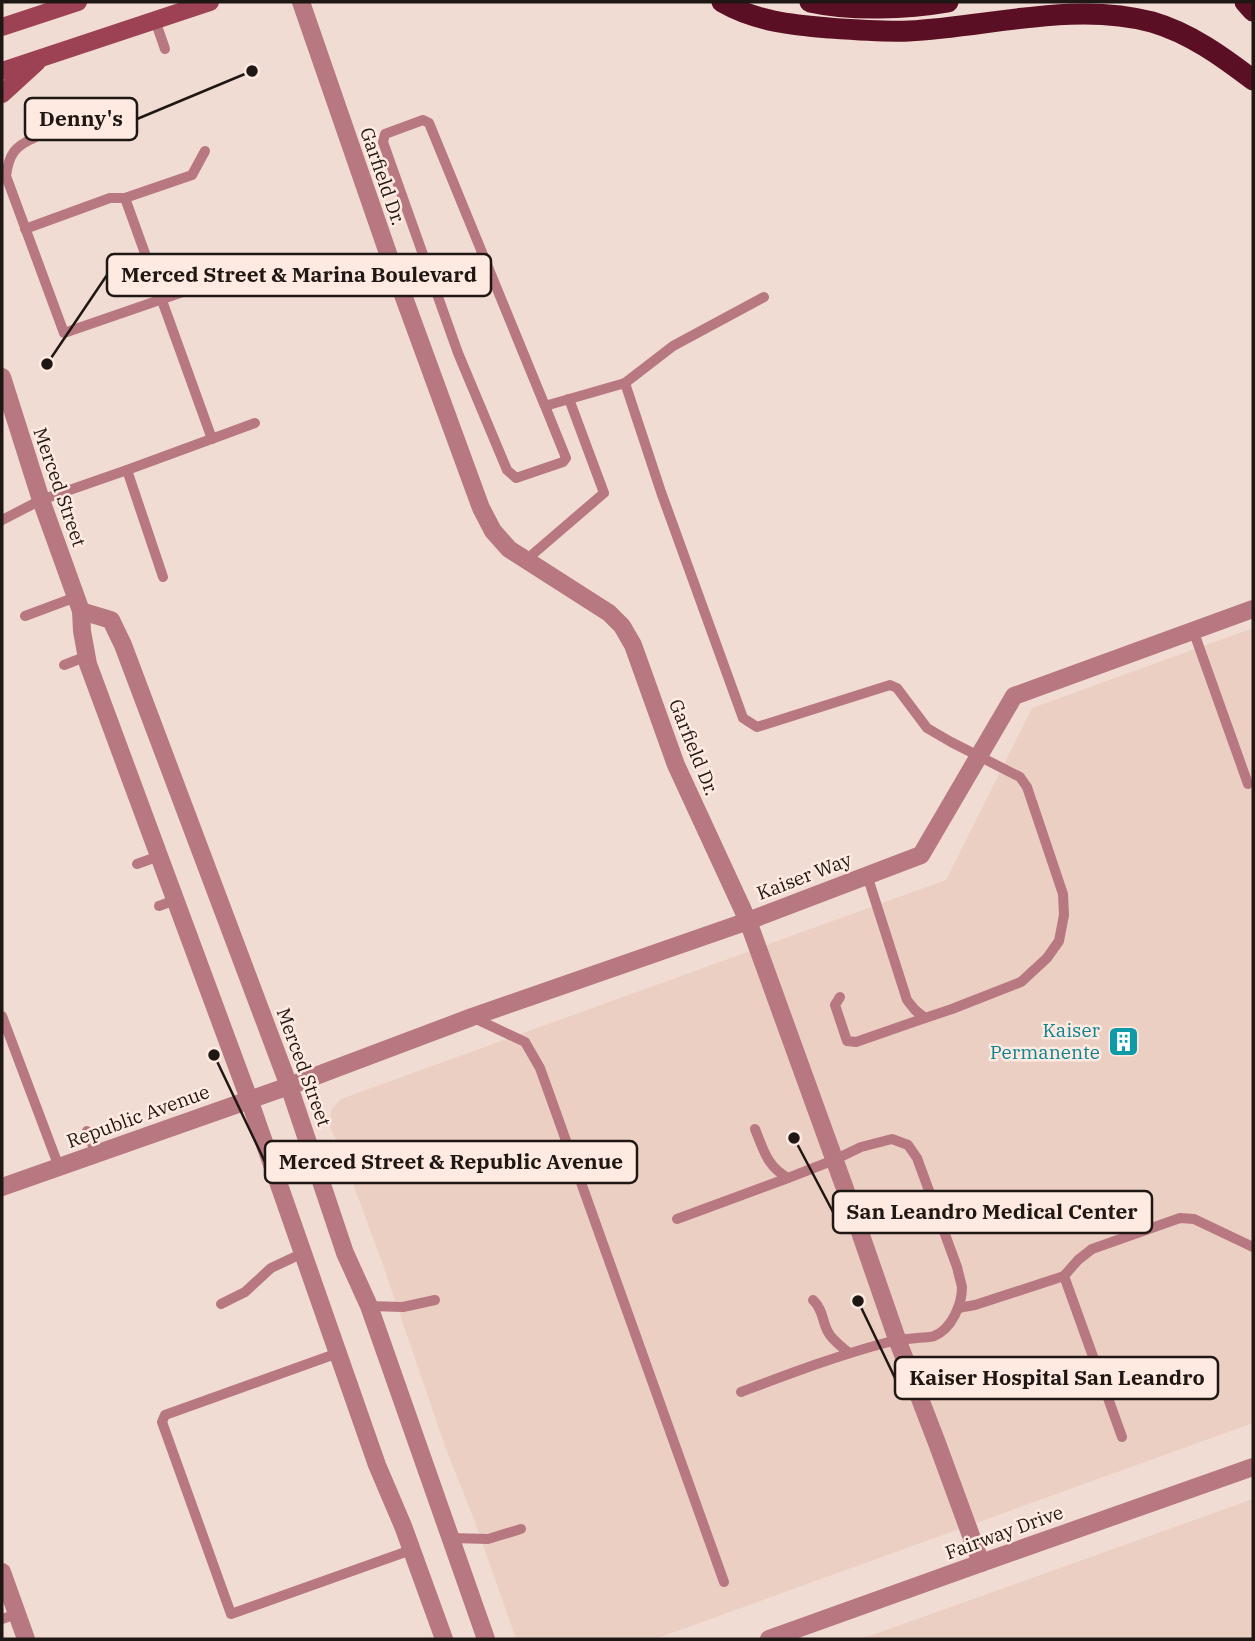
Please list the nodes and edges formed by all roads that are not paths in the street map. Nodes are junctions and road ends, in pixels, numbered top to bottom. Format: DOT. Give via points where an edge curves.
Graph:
graph roads {
  1 [pos="78,2"];
  2 [pos="210,2"];
  3 [pos="301,2"];
  4 [pos="722,2"];
  5 [pos="810,2"];
  6 [pos="948,2"];
  7 [pos="1245,2"];
  8 [pos="36,8"];
  9 [pos="1253,11"];
  10 [pos="155,20"];
  11 [pos="2,27"];
  12 [pos="165,49"];
  13 [pos="42,57"];
  14 [pos="2,71"];
  15 [pos="1253,80"];
  16 [pos="2,94"];
  17 [pos="34,138"];
  18 [pos="205,151"];
  19 [pos="125,198"];
  20 [pos="25,229"];
  21 [pos="206,285"];
  22 [pos="764,297"];
  23 [pos="162,300"];
  24 [pos="2,377"];
  25 [pos="625,383"];
  26 [pos="569,399"];
  27 [pos="545,407"];
  28 [pos="254,423"];
  29 [pos="212,439"];
  30 [pos="127,470"];
  31 [pos="41,499"];
  32 [pos="2,520"];
  33 [pos="526,559"];
  34 [pos="163,577"];
  35 [pos="78,604"];
  36 [pos="1253,608"];
  37 [pos="25,616"];
  38 [pos="1193,630"];
  39 [pos="87,656"];
  40 [pos="64,665"];
  41 [pos="979,757"];
  42 [pos="1248,784"];
  43 [pos="159,856"];
  44 [pos="137,864"];
  45 [pos="867,874"];
  46 [pos="748,921"];
  47 [pos="840,997"];
  48 [pos="2,1016"];
  49 [pos="472,1017"];
  50 [pos="925,1018"];
  51 [pos="289,1086"];
  52 [pos="249,1099"];
  53 [pos="755,1129"];
  54 [pos="87,1131"];
  55 [pos="96,1154"];
  56 [pos="834,1160"];
  57 [pos="59,1167"];
  58 [pos="788,1178"];
  59 [pos="2,1187"];
  60 [pos="677,1219"];
  61 [pos="1253,1247"];
  62 [pos="303,1254"];
  63 [pos="1064,1276"];
  64 [pos="435,1300"];
  65 [pos="813,1300"];
  66 [pos="221,1304"];
  67 [pos="369,1306"];
  68 [pos="958,1308"];
  69 [pos="897,1339"];
  70 [pos="338,1353"];
  71 [pos="849,1353"];
  72 [pos="741,1392"];
  73 [pos="1122,1437"];
  74 [pos="1253,1467"];
  75 [pos="521,1529"];
  76 [pos="451,1538"];
  77 [pos="411,1550"];
  78 [pos="981,1563"];
  79 [pos="2,1572"];
  80 [pos="724,1582"];
  81 [pos="9,1617"];
  82 [pos="26,1639"];
  83 [pos="444,1639"];
  84 [pos="486,1639"];
  85 [pos="769,1639"];
  1 -- 8 [label="main road"];
  2 -- 10 [label="main road"];
  3 -- 33 [label="street, Garfield Dr." via="481,508 493,531"];
  4 -- 15 [label="highway" via="781,23 868,31 1080,15 1128,17 1178,32 1224,57"];
  5 -- 6 [label="highway" via="882,8"];
  7 -- 9 [label="highway"];
  8 -- 11 [label="main road"];
  10 -- 12 [label="lane"];
  10 -- 13 [label="main road"];
  13 -- 14 [label="main road"];
  13 -- 16 [label="main road"];
  17 -- 20 [label="lane" via="16,149 6,176"];
  18 -- 19 [label="lane" via="192,175"];
  19 -- 20 [label="lane" via="110,198"];
  19 -- 23 [label="lane"];
  20 -- 23 [label="lane" via="64,333"];
  21 -- 23 [label="lane"];
  22 -- 25 [label="lane" via="673,346"];
  23 -- 29 [label="lane"];
  24 -- 31 [label="street, Merced Street"];
  25 -- 26 [label="lane"];
  25 -- 41 [label="lane" via="743,718 757,727 890,685 927,729"];
  26 -- 27 [label="lane"];
  26 -- 33 [label="lane" via="604,493"];
  27 -- 27 [label="lane" via="429,123 423,120 385,134 383,142 458,353 507,470 516,478 566,458"];
  28 -- 29 [label="lane"];
  29 -- 30 [label="lane"];
  30 -- 31 [label="lane"];
  30 -- 34 [label="lane"];
  31 -- 32 [label="lane"];
  31 -- 35 [label="street, Merced Street"];
  33 -- 46 [label="street, Garfield Dr." via="622,626 676,765"];
  35 -- 37 [label="lane"];
  35 -- 39 [label="street, Merced Street"];
  35 -- 51 [label="street, Merced Street" via="111,620 123,645"];
  36 -- 38 [label="street, Kaiser Way"];
  38 -- 41 [label="street, Kaiser Way" via="1014,696"];
  38 -- 42 [label="lane"];
  39 -- 40 [label="lane"];
  39 -- 43 [label="street, Merced Street"];
  41 -- 45 [label="street, Kaiser Way" via="921,855"];
  41 -- 50 [label="lane" via="1020,777 1027,787 1063,894 1059,941 1021,982"];
  43 -- 44 [label="lane"];
  43 -- 52 [label="street, Merced Street" via="167,903"];
  45 -- 46 [label="street, Kaiser Way"];
  45 -- 50 [label="lane" via="907,1000"];
  46 -- 49 [label="street, Kaiser Way"];
  46 -- 56 [label="street, Garfield Dr."];
  47 -- 50 [label="lane" via="835,1005 847,1041 856,1042"];
  48 -- 57 [label="lane"];
  49 -- 51 [label="street, Kaiser Way"];
  49 -- 80 [label="lane" via="525,1042 540,1068"];
  51 -- 52 [label="street, Republic Avenue"];
  51 -- 67 [label="street, Merced Street" via="345,1253"];
  52 -- 55 [label="street, Republic Avenue"];
  52 -- 62 [label="street, Merced Street"];
  53 -- 58 [label="lane" via="768,1162"];
  54 -- 55 [label="lane"];
  55 -- 57 [label="street, Republic Avenue"];
  56 -- 58 [label="lane"];
  56 -- 68 [label="lane" via="861,1146 892,1139 908,1145 930,1190 960,1276"];
  56 -- 69 [label="street, Garfield Dr."];
  57 -- 59 [label="street, Republic Avenue"];
  58 -- 60 [label="lane"];
  61 -- 63 [label="lane" via="1194,1219 1180,1218 1092,1249"];
  62 -- 66 [label="lane" via="271,1268 245,1292"];
  62 -- 70 [label="street, Merced Street"];
  63 -- 68 [label="lane"];
  63 -- 73 [label="lane"];
  64 -- 67 [label="lane" via="403,1307"];
  65 -- 71 [label="lane" via="828,1332"];
  67 -- 76 [label="street, Merced Street"];
  68 -- 69 [label="lane" via="934,1336"];
  69 -- 71 [label="lane"];
  69 -- 78 [label="street, Garfield Dr."];
  70 -- 77 [label="street, Merced Street"];
  70 -- 77 [label="lane" via="165,1415 162,1422 231,1614"];
  71 -- 72 [label="lane"];
  74 -- 78 [label="street, Fairway Drive"];
  75 -- 76 [label="lane" via="488,1539"];
  76 -- 84 [label="street, Merced Street"];
  77 -- 83 [label="street, Merced Street"];
  78 -- 85 [label="street, Fairway Drive"];
  79 -- 81 [label="street"];
  81 -- 82 [label="street"];
}
